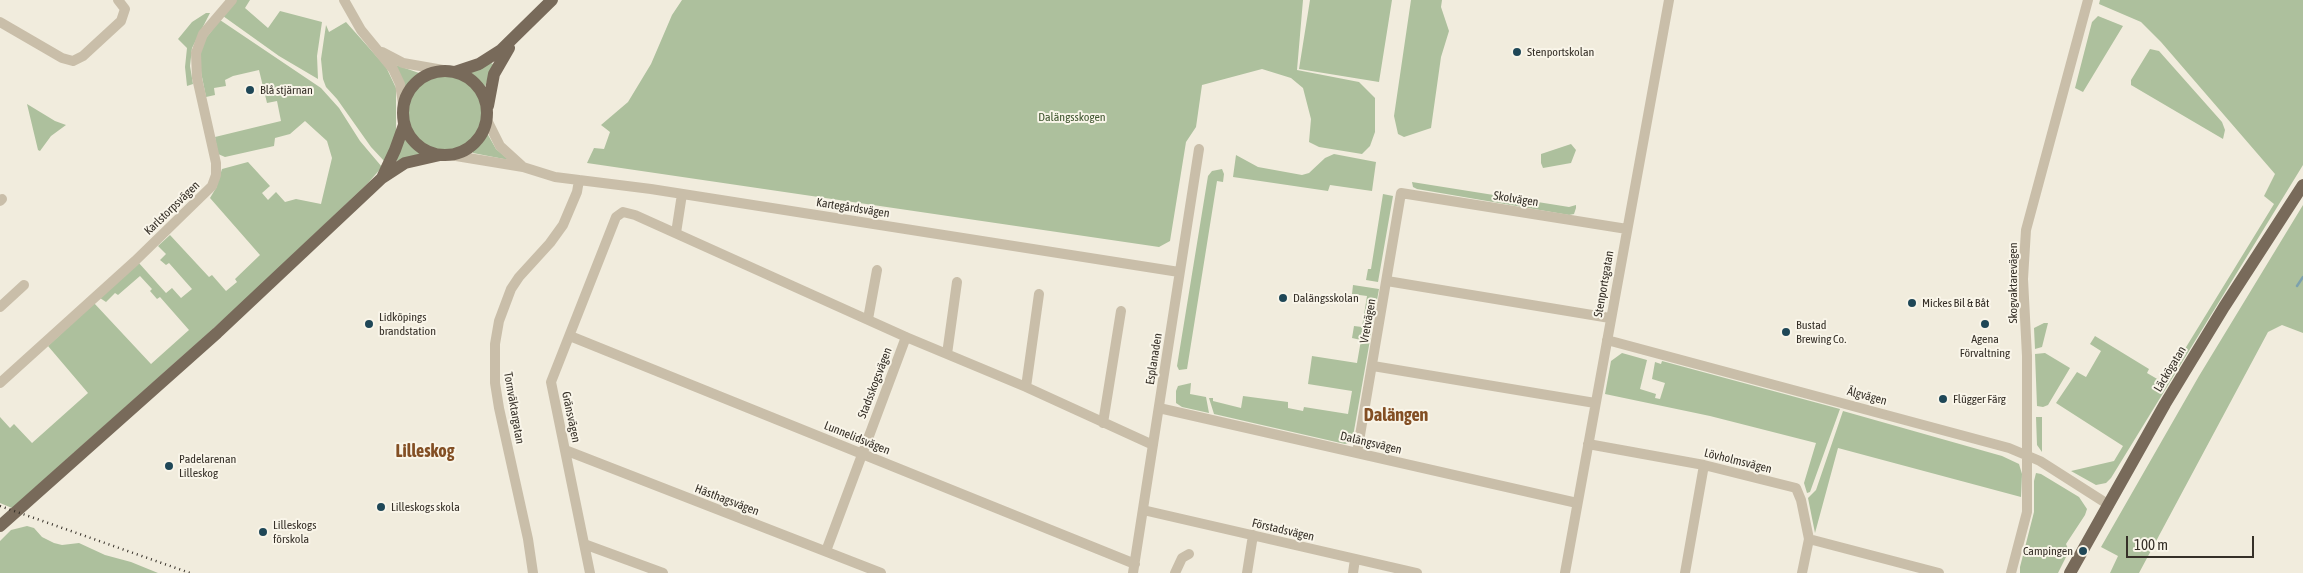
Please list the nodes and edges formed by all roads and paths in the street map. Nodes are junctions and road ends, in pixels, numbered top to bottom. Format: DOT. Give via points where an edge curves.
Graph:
graph roads {
  1 [pos="118,0"];
  2 [pos="344,0"];
  3 [pos="552,0"];
  4 [pos="1669,0"];
  5 [pos="2088,0"];
  6 [pos="224,2"];
  7 [pos="0,22"];
  8 [pos="516,38"];
  9 [pos="377,49"];
  10 [pos="449,71"];
  11 [pos="403,104"];
  12 [pos="487,117"];
  13 [pos="404,124"];
  14 [pos="1198,149"];
  15 [pos="445,155"];
  16 [pos="523,167"];
  17 [pos="382,178"];
  18 [pos="579,180"];
  19 [pos="2303,185"];
  20 [pos="1401,193"];
  21 [pos="682,194"];
  22 [pos="1626,229"];
  23 [pos="676,233"];
  24 [pos="877,270"];
  25 [pos="1179,272"];
  26 [pos="1387,281"];
  27 [pos="957,282"];
  28 [pos="24,285"];
  29 [pos="1039,294"];
  30 [pos="0,307"];
  31 [pos="1121,311"];
  32 [pos="1610,318"];
  33 [pos="868,319"];
  34 [pos="570,336"];
  35 [pos="906,336"];
  36 [pos="1606,340"];
  37 [pos="947,354"];
  38 [pos="1373,366"];
  39 [pos="0,383"];
  40 [pos="1026,387"];
  41 [pos="1595,403"];
  42 [pos="1159,408"];
  43 [pos="1104,423"];
  44 [pos="1588,444"];
  45 [pos="1153,445"];
  46 [pos="565,450"];
  47 [pos="1358,453"];
  48 [pos="862,454"];
  49 [pos="2026,455"];
  50 [pos="1704,465"];
  51 [pos="1577,503"];
  52 [pos="2109,505"];
  53 [pos="1143,510"];
  54 [pos="0,526"];
  55 [pos="1253,536"];
  56 [pos="1809,539"];
  57 [pos="584,544"];
  58 [pos="826,551"];
  59 [pos="1189,554"];
  60 [pos="1355,559"];
  61 [pos="1134,568"];
  62 [pos="532,573"];
  63 [pos="590,573"];
  64 [pos="663,573"];
  65 [pos="881,573"];
  66 [pos="1175,573"];
  67 [pos="1246,573"];
  68 [pos="1352,573"];
  69 [pos="1417,573"];
  70 [pos="1565,573"];
  71 [pos="1685,573"];
  72 [pos="1802,573"];
  73 [pos="1939,573"];
  74 [pos="2011,573"];
  75 [pos="2070,573"];
  1 -- 7 [label="street" via="125,9 121,21 83,56 73,61 62,58"];
  2 -- 9 [label="street" via="360,30"];
  3 -- 8 [label="main road"];
  4 -- 22 [label="street, Stenportsgatan"];
  5 -- 49 [label="street, Skogvaktarevägen" via="2026,230 2023,279"];
  6 -- 39 [label="street, Karlstorpsvägen" via="203,34 196,53 197,78 216,163 212,186"];
  8 -- 10 [label="main road" via="485,62"];
  8 -- 12 [label="main road" via="494,74"];
  9 -- 10 [label="street" via="403,63"];
  9 -- 11 [label="street" via="397,77"];
  10 -- 11 [label="main road" via="430,73 418,80 408,91"];
  10 -- 12 [label="main road" via="471,80 480,89"];
  11 -- 13 [label="main road"];
  12 -- 15 [label="main road" via="481,135 470,146"];
  12 -- 16 [label="street, Kartegårdsvägen" via="500,146"];
  13 -- 15 [label="main road" via="420,147"];
  13 -- 17 [label="main road"];
  14 -- 25 [label="street, Esplanaden"];
  15 -- 16 [label="street, Kartegårdsvägen"];
  15 -- 17 [label="main road" via="406,164"];
  16 -- 18 [label="street, Kartegårdsvägen" via="555,177"];
  17 -- 54 [label="main road" via="217,333"];
  18 -- 21 [label="street, Kartegårdsvägen"];
  18 -- 62 [label="street, Tornväktargatan" via="564,225 511,289 494,344 499,408 528,539"];
  19 -- 52 [label="main road, Läckögatan" via="2165,404"];
  20 -- 22 [label="street, Skolvägen"];
  20 -- 26 [label="street, Vretvägen"];
  21 -- 23 [label="street"];
  21 -- 25 [label="street, Kartegårdsvägen"];
  22 -- 32 [label="street, Stenportsgatan"];
  23 -- 33 [label="street"];
  23 -- 34 [label="street, Gränsvägen" via="627,212 616,217"];
  24 -- 33 [label="street"];
  25 -- 42 [label="street, Esplanaden"];
  26 -- 32 [label="street"];
  26 -- 38 [label="street, Vretvägen"];
  27 -- 37 [label="street"];
  28 -- 30 [label="street"];
  29 -- 40 [label="street"];
  31 -- 43 [label="street"];
  32 -- 36 [label="street, Stenportsgatan"];
  33 -- 35 [label="street"];
  34 -- 46 [label="street, Gränsvägen" via="551,387"];
  34 -- 48 [label="street, Lunnelidsvägen"];
  35 -- 37 [label="street"];
  35 -- 48 [label="street, Stadsskogsvägen"];
  36 -- 41 [label="street, Stenportsgatan"];
  36 -- 49 [label="street, Älgvägen"];
  37 -- 40 [label="street"];
  38 -- 41 [label="street"];
  38 -- 47 [label="street, Vretvägen"];
  40 -- 43 [label="street"];
  41 -- 44 [label="street, Stenportsgatan"];
  42 -- 45 [label="street, Esplanaden"];
  42 -- 47 [label="street, Dalängsvägen"];
  43 -- 45 [label="street"];
  44 -- 50 [label="street, Lövholmsvägen"];
  44 -- 51 [label="street, Stenportsgatan"];
  45 -- 53 [label="street, Esplanaden"];
  46 -- 57 [label="street, Gränsvägen"];
  46 -- 58 [label="street, Hästhagsvägen"];
  47 -- 51 [label="street, Dalängsvägen"];
  48 -- 58 [label="street, Stadsskogsvägen"];
  48 -- 61 [label="street, Lunnelidsvägen"];
  49 -- 52 [label="street, Älgvägen"];
  49 -- 74 [label="street, Skogvaktarevägen" via="2027,512"];
  50 -- 56 [label="street, Lövholmsvägen" via="1796,488"];
  50 -- 71 [label="street"];
  51 -- 70 [label="street, Stenportsgatan"];
  52 -- 75 [label="main road, Läckögatan"];
  53 -- 55 [label="street, Förstadsvägen"];
  53 -- 61 [label="street, Esplanaden"];
  55 -- 60 [label="street, Förstadsvägen"];
  55 -- 67 [label="street"];
  56 -- 72 [label="street, Lövholmsvägen"];
  56 -- 73 [label="street"];
  57 -- 63 [label="street, Gränsvägen"];
  57 -- 64 [label="street"];
  58 -- 65 [label="street, Hästhagsvägen"];
  59 -- 66 [label="street" via="1182,558"];
  60 -- 68 [label="street"];
  60 -- 69 [label="street, Förstadsvägen"];
}
